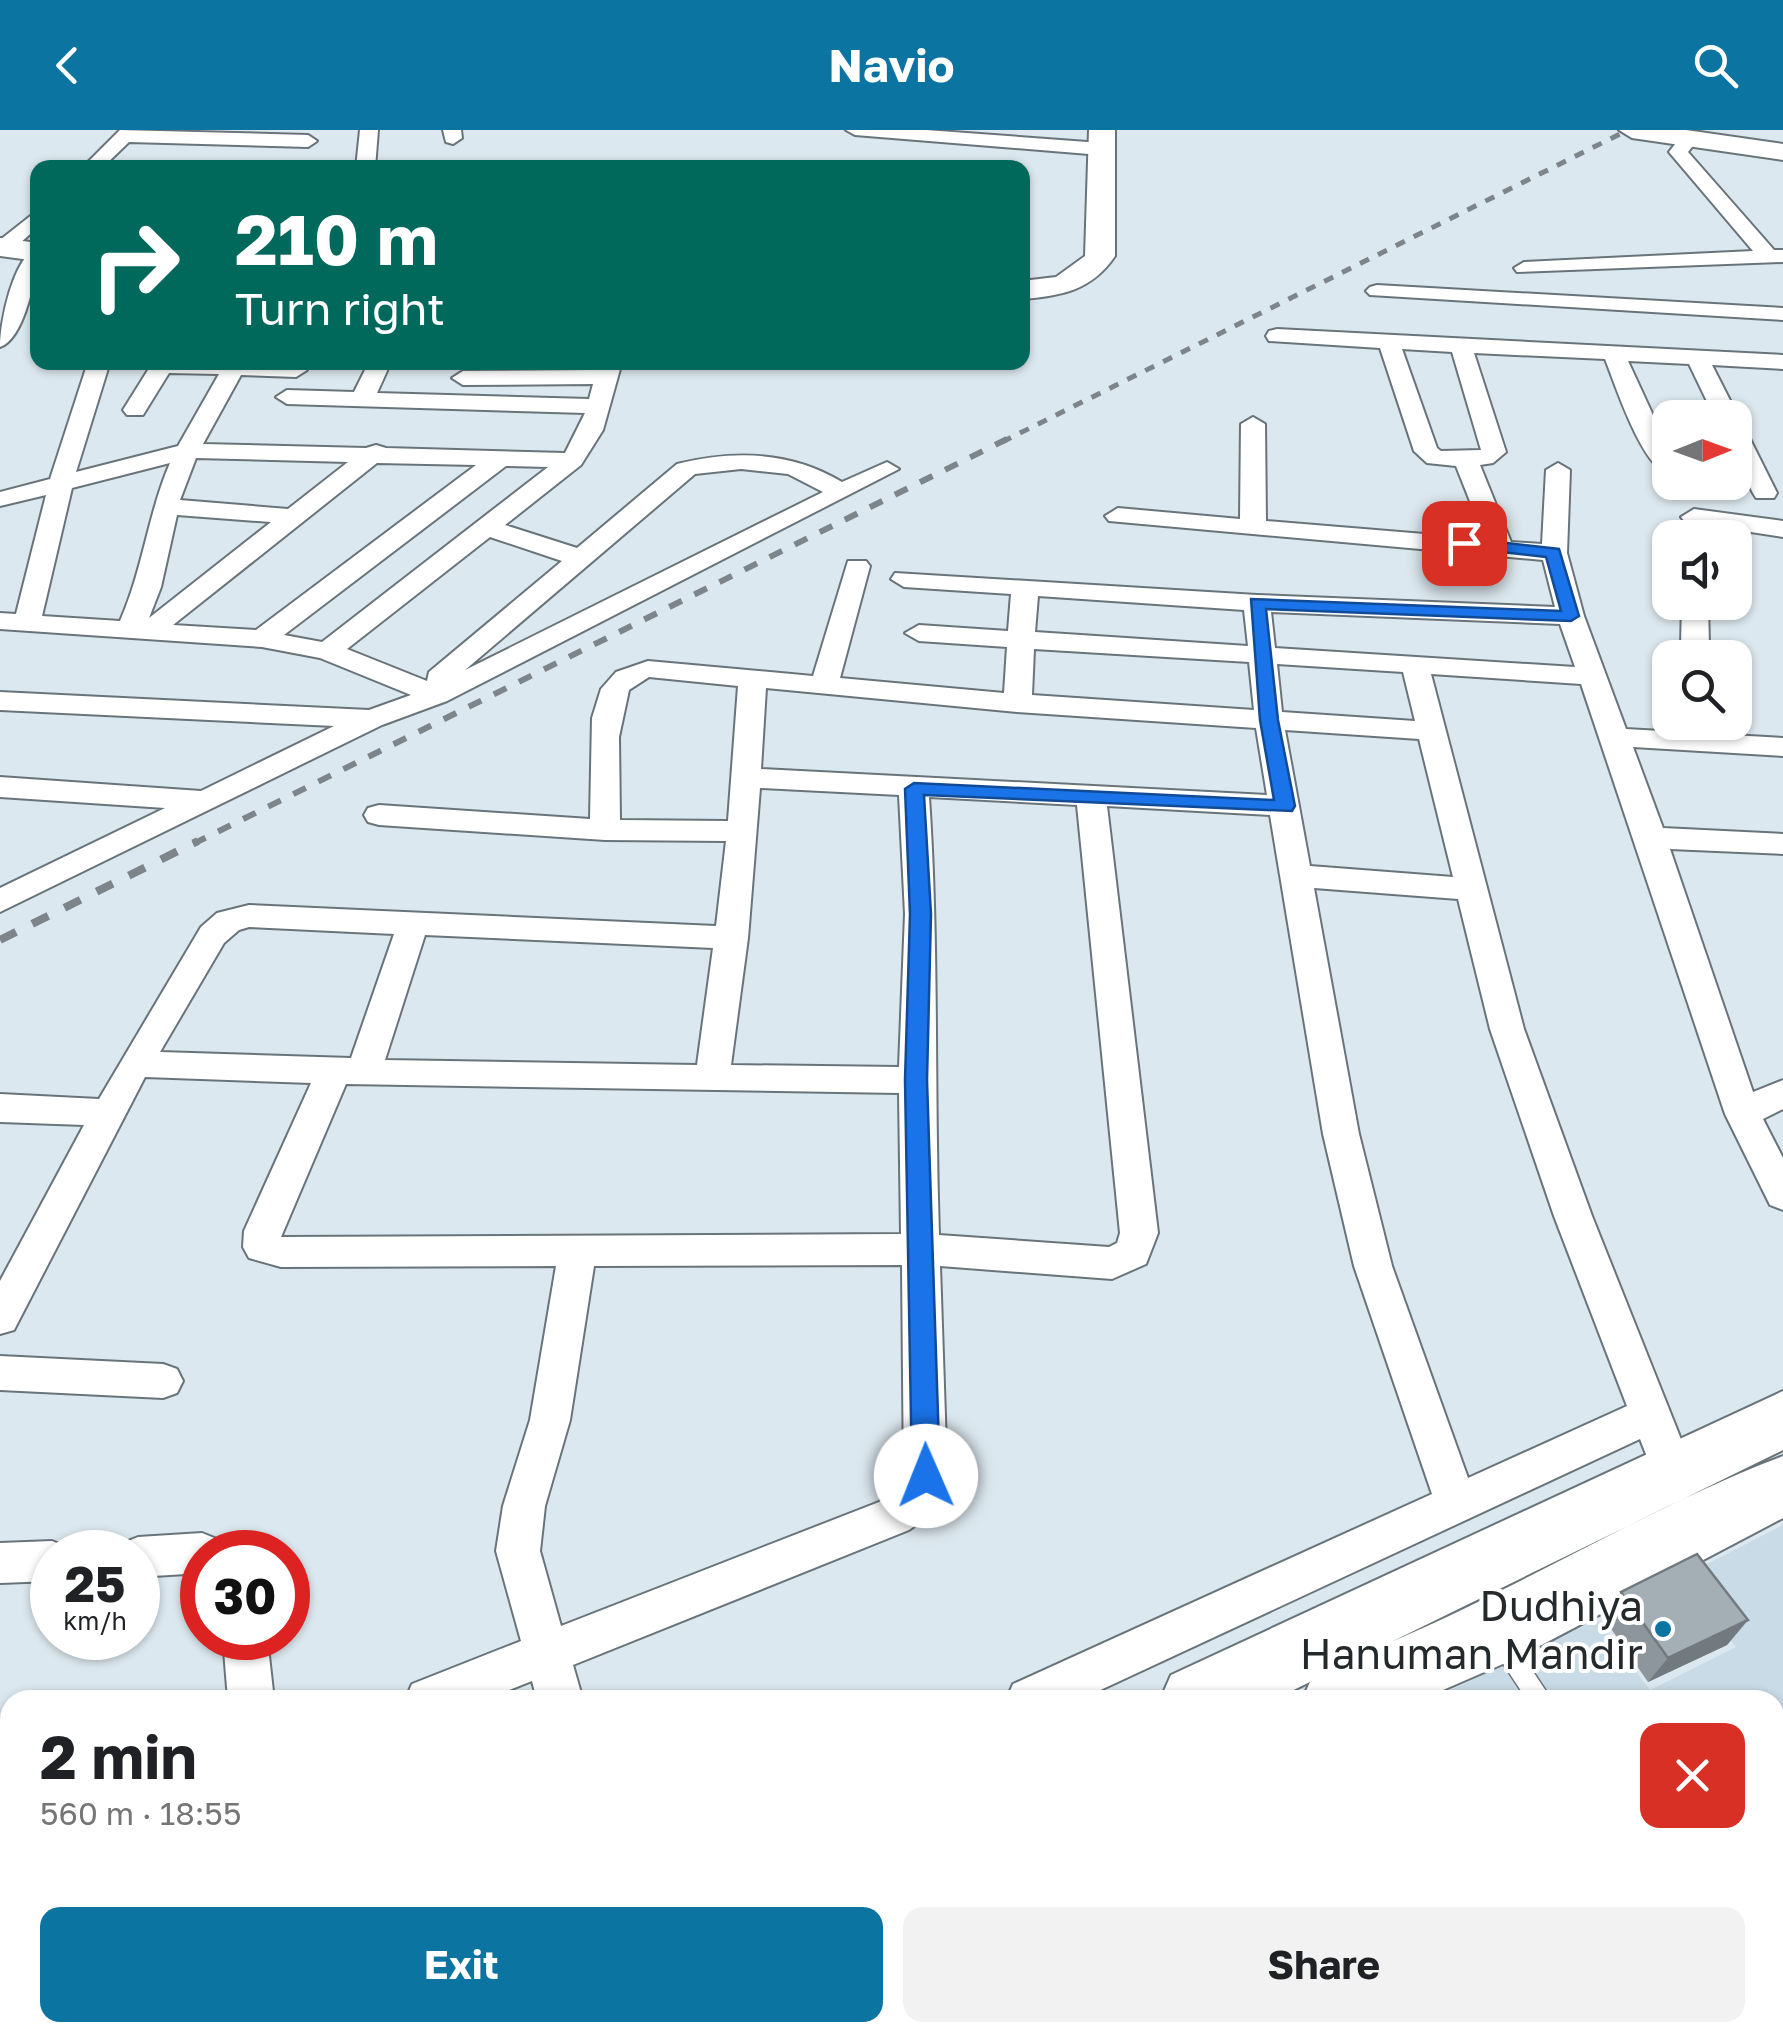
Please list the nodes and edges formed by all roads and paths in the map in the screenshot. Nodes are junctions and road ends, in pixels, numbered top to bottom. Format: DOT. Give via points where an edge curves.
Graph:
graph roads {
  1 [pos="368,130"];
  2 [pos="855,130"];
  3 [pos="1632,130"];
  4 [pos="128,133"];
  5 [pos="248,135"];
  6 [pos="310,135"];
  7 [pos="1690,138"];
  8 [pos="1102,139"];
  9 [pos="1783,152"];
  10 [pos="99,160"];
  11 [pos="299,160"];
  12 [pos="366,160"];
  13 [pos="30,223"];
  14 [pos="2,247"];
  15 [pos="30,251"];
  16 [pos="1776,256"];
  17 [pos="1524,268"];
  18 [pos="30,271"];
  19 [pos="1030,289"];
  20 [pos="1376,292"];
  21 [pos="1783,314"];
  22 [pos="1277,336"];
  23 [pos="0,340"];
  24 [pos="1389,342"];
  25 [pos="1460,346"];
  26 [pos="1614,353"];
  27 [pos="1697,357"];
  28 [pos="1783,362"];
  29 [pos="96,370"];
  30 [pos="159,370"];
  31 [pos="233,370"];
  32 [pos="297,370"];
  33 [pos="376,370"];
  34 [pos="464,370"];
  35 [pos="610,370"];
  36 [pos="287,396"];
  37 [pos="364,398"];
  38 [pos="1718,400"];
  39 [pos="454,403"];
  40 [pos="599,406"];
  41 [pos="136,410"];
  42 [pos="1253,424"];
  43 [pos="1652,442"];
  44 [pos="187,450"];
  45 [pos="258,450"];
  46 [pos="376,452"];
  47 [pos="502,456"];
  48 [pos="1465,459"];
  49 [pos="572,460"];
  50 [pos="1752,468"];
  51 [pos="887,469"];
  52 [pos="1558,470"];
  53 [pos="61,482"];
  54 [pos="839,491"];
  55 [pos="1765,494"];
  56 [pos="0,498"];
  57 [pos="164,506"];
  58 [pos="298,516"];
  59 [pos="1118,516"];
  60 [pos="1692,517"];
  61 [pos="486,527"];
  62 [pos="1253,528"];
  63 [pos="1783,528"];
  64 [pos="1500,546"];
  65 [pos="1554,553"];
  66 [pos="580,558"];
  67 [pos="858,566"];
  68 [pos="904,579"];
  69 [pos="1024,587"];
  70 [pos="1257,603"];
  71 [pos="1571,616"];
  72 [pos="14,622"];
  73 [pos="138,631"];
  74 [pos="919,633"];
  75 [pos="262,639"];
  76 [pos="1021,641"];
  77 [pos="326,651"];
  78 [pos="1262,654"];
  79 [pos="1414,666"];
  80 [pos="1592,676"];
  81 [pos="752,682"];
  82 [pos="824,688"];
  83 [pos="431,692"];
  84 [pos="0,702"];
  85 [pos="1017,703"];
  86 [pos="372,719"];
  87 [pos="1269,720"];
  88 [pos="1431,731"];
  89 [pos="1614,737"];
  90 [pos="1783,747"];
  91 [pos="748,778"];
  92 [pos="0,787"];
  93 [pos="914,789"];
  94 [pos="1091,799"];
  95 [pos="209,801"];
  96 [pos="1285,806"];
  97 [pos="379,816"];
  98 [pos="605,830"];
  99 [pos="743,831"];
  100 [pos="1651,838"];
  101 [pos="1783,844"];
  102 [pos="1297,876"];
  103 [pos="0,882"];
  104 [pos="34,884"];
  105 [pos="1471,889"];
  106 [pos="0,901"];
  107 [pos="412,927"];
  108 [pos="732,938"];
  109 [pos="136,1064"];
  110 [pos="349,1071"];
  111 [pos="712,1080"];
  112 [pos="916,1080"];
  113 [pos="1783,1093"];
  114 [pos="0,1108"];
  115 [pos="112,1113"];
  116 [pos="1743,1114"];
  117 [pos="1783,1195"];
  118 [pos="921,1249"];
  119 [pos="577,1252"];
  120 [pos="0,1318"];
  121 [pos="0,1373"];
  122 [pos="163,1381"];
  123 [pos="1783,1418"];
  124 [pos="1662,1443"];
  125 [pos="1783,1486"];
  126 [pos="1457,1505"];
  127 [pos="30,1562"];
  128 [pos="0,1563"];
  129 [pos="1494,1633"];
  130 [pos="548,1655"];
  131 [pos="247,1660"];
  132 [pos="250,1690"];
  133 [pos="455,1690"];
  134 [pos="557,1690"];
  135 [pos="1050,1690"];
  136 [pos="1214,1690"];
  137 [pos="1361,1690"];
  138 [pos="1534,1690"];
  1 -- 12 [label="street"];
  2 -- 8 [label="street"];
  3 -- 7 [label="main road"];
  4 -- 5 [label="street"];
  4 -- 10 [label="street"];
  5 -- 6 [label="street"];
  6 -- 11 [label="street"];
  7 -- 9 [label="main road"];
  7 -- 16 [label="street" via="1678,152"];
  8 -- 19 [label="main road" via="1100,256 1092,271 1072,283"];
  13 -- 14 [label="street"];
  14 -- 15 [label="main road"];
  16 -- 17 [label="street"];
  18 -- 23 [label="street"];
  20 -- 21 [label="street"];
  22 -- 24 [label="street"];
  24 -- 25 [label="street"];
  24 -- 48 [label="street" via="1426,450 1435,458"];
  25 -- 26 [label="street"];
  25 -- 48 [label="street" via="1494,452"];
  26 -- 27 [label="street"];
  26 -- 43 [label="street"];
  27 -- 28 [label="street"];
  27 -- 38 [label="street"];
  29 -- 53 [label="street"];
  30 -- 41 [label="street"];
  31 -- 44 [label="street"];
  32 -- 36 [label="street"];
  33 -- 37 [label="street"];
  34 -- 35 [label="street"];
  34 -- 39 [label="street"];
  35 -- 40 [label="street"];
  36 -- 37 [label="street"];
  36 -- 45 [label="street"];
  37 -- 39 [label="street"];
  39 -- 40 [label="street"];
  40 -- 49 [label="street"];
  42 -- 62 [label="street"];
  44 -- 45 [label="street"];
  44 -- 53 [label="street"];
  44 -- 57 [label="street"];
  45 -- 46 [label="street"];
  46 -- 47 [label="street"];
  46 -- 58 [label="street"];
  47 -- 49 [label="street"];
  47 -- 75 [label="street"];
  48 -- 64 [label="street"];
  49 -- 61 [label="street"];
  50 -- 55 [label="street"];
  51 -- 54 [label="street"];
  52 -- 65 [label="street"];
  53 -- 56 [label="street"];
  53 -- 72 [label="street"];
  54 -- 66 [label="street" via="780,465 686,468"];
  54 -- 83 [label="street"];
  57 -- 58 [label="street"];
  57 -- 73 [label="street"];
  58 -- 73 [label="street"];
  59 -- 62 [label="street"];
  60 -- 63 [label="street"];
  61 -- 66 [label="street"];
  61 -- 77 [label="street"];
  62 -- 64 [label="street"];
  64 -- 65 [label="street"];
  65 -- 71 [label="street"];
  66 -- 83 [label="street"];
  67 -- 82 [label="street"];
  68 -- 69 [label="street"];
  69 -- 70 [label="street"];
  69 -- 76 [label="street"];
  70 -- 71 [label="street"];
  70 -- 78 [label="street"];
  71 -- 80 [label="street"];
  72 -- 73 [label="street"];
  73 -- 75 [label="street"];
  74 -- 76 [label="street"];
  75 -- 77 [label="street"];
  76 -- 78 [label="street"];
  76 -- 85 [label="street"];
  77 -- 83 [label="street"];
  78 -- 79 [label="street"];
  78 -- 87 [label="street"];
  79 -- 80 [label="street"];
  79 -- 88 [label="street"];
  80 -- 89 [label="street"];
  81 -- 82 [label="street"];
  81 -- 91 [label="street" via="744,732"];
  81 -- 98 [label="street" via="648,669 630,674 615,689 608,713"];
  82 -- 85 [label="street"];
  83 -- 86 [label="street"];
  84 -- 86 [label="street"];
  85 -- 87 [label="street"];
  86 -- 95 [label="street"];
  87 -- 88 [label="street"];
  87 -- 96 [label="street"];
  88 -- 105 [label="street"];
  89 -- 90 [label="street"];
  89 -- 100 [label="street"];
  91 -- 93 [label="street"];
  91 -- 99 [label="street"];
  92 -- 95 [label="street"];
  93 -- 94 [label="street"];
  93 -- 112 [label="street" via="920,914"];
  94 -- 96 [label="street"];
  94 -- 118 [label="street" via="1139,1233 1134,1253 1112,1263"];
  95 -- 104 [label="street"];
  96 -- 102 [label="street"];
  97 -- 98 [label="street"];
  98 -- 99 [label="street"];
  99 -- 108 [label="street"];
  100 -- 101 [label="street"];
  100 -- 116 [label="street"];
  102 -- 105 [label="street"];
  102 -- 126 [label="street" via="1341,1134 1373,1266"];
  103 -- 104 [label="street"];
  104 -- 106 [label="street"];
  105 -- 124 [label="street" via="1507,1029"];
  107 -- 108 [label="street"];
  107 -- 109 [label="street" via="249,916 228,921 212,935"];
  107 -- 110 [label="street"];
  108 -- 111 [label="street"];
  109 -- 110 [label="street"];
  109 -- 115 [label="street"];
  110 -- 111 [label="street"];
  110 -- 119 [label="street" via="263,1231 262,1247"];
  111 -- 112 [label="street"];
  112 -- 118 [label="street"];
  113 -- 116 [label="street"];
  114 -- 115 [label="street"];
  115 -- 120 [label="street"];
  116 -- 117 [label="street"];
  118 -- 119 [label="street"];
  118 -- 130 [label="street" via="922,1495 894,1516"];
  119 -- 130 [label="street" via="550,1420 518,1551"];
  121 -- 122 [label="street"];
  123 -- 124 [label="highway"];
  124 -- 126 [label="street"];
  124 -- 136 [label="highway"];
  125 -- 129 [label="highway"];
  126 -- 135 [label="street"];
  127 -- 128 [label="street"];
  129 -- 137 [label="highway"];
  129 -- 138 [label="lane"];
  130 -- 133 [label="street"];
  130 -- 134 [label="street"];
  131 -- 132 [label="street"];
}
